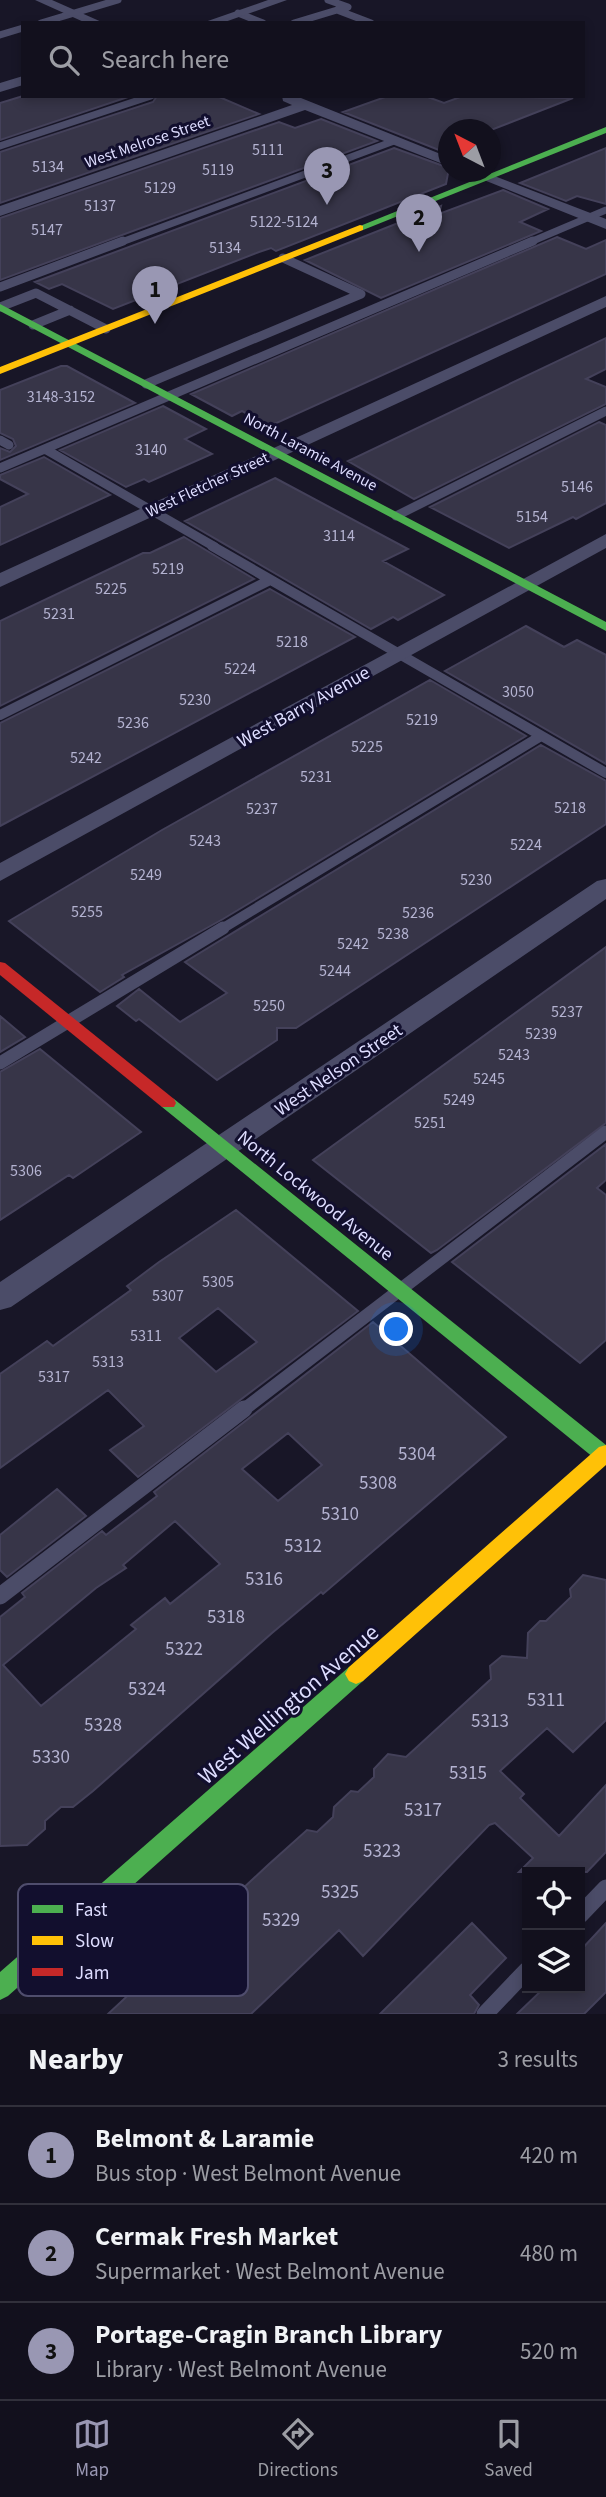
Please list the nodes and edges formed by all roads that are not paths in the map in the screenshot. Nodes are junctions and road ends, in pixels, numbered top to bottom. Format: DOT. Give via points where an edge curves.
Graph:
graph roads {
  1 [pos="41,0"];
  2 [pos="118,0"];
  3 [pos="281,0"];
  4 [pos="328,0"];
  5 [pos="337,10"];
  6 [pos="74,13"];
  7 [pos="238,13"];
  8 [pos="48,21"];
  9 [pos="93,21"];
  10 [pos="214,21"];
  11 [pos="258,21"];
  12 [pos="301,21"];
  13 [pos="366,21"];
  14 [pos="21,29"];
  15 [pos="0,35"];
  16 [pos="21,81"];
  17 [pos="0,88"];
  18 [pos="145,98"];
  19 [pos="288,98"];
  20 [pos="305,105"];
  21 [pos="606,130"];
  22 [pos="394,141"];
  23 [pos="0,145"];
  24 [pos="438,158"];
  25 [pos="501,167"];
  26 [pos="462,182"];
  27 [pos="497,182"];
  28 [pos="606,210"];
  29 [pos="0,211"];
  30 [pos="588,217"];
  31 [pos="606,224"];
  32 [pos="283,258"];
  33 [pos="0,286"];
  34 [pos="606,301"];
  35 [pos="0,307"];
  36 [pos="70,310"];
  37 [pos="33,325"];
  38 [pos="106,329"];
  39 [pos="69,343"];
  40 [pos="0,370"];
  41 [pos="146,384"];
  42 [pos="169,396"];
  43 [pos="606,411"];
  44 [pos="45,449"];
  45 [pos="276,452"];
  46 [pos="0,468"];
  47 [pos="150,511"];
  48 [pos="396,516"];
  49 [pos="606,540"];
  50 [pos="270,580"];
  51 [pos="0,581"];
  52 [pos="525,584"];
  53 [pos="606,627"];
  54 [pos="397,654"];
  55 [pos="0,715"];
  56 [pos="541,736"];
  57 [pos="606,774"];
  58 [pos="0,873"];
  59 [pos="606,887"];
  60 [pos="0,967"];
  61 [pos="68,1022"];
  62 [pos="0,1063"];
  63 [pos="606,1132"];
  64 [pos="223,1147"];
  65 [pos="399,1289"];
  66 [pos="0,1298"];
  67 [pos="606,1454"];
  68 [pos="0,1596"];
  69 [pos="118,1884"];
  70 [pos="606,1888"];
  71 [pos="585,1910"];
  72 [pos="18,1972"];
  73 [pos="522,1975"];
  74 [pos="0,1988"];
  75 [pos="485,2014"];
  1 -- 6 [label="street"];
  2 -- 6 [label="lane"];
  3 -- 7 [label="street"];
  4 -- 5 [label="lane" via="348,7"];
  5 -- 12 [label="lane"];
  5 -- 13 [label="lane"];
  6 -- 8 [label="lane"];
  6 -- 9 [label="street"];
  7 -- 10 [label="street"];
  7 -- 11 [label="lane"];
  14 -- 15 [label="lane"];
  16 -- 17 [label="street"];
  18 -- 23 [label="lane"];
  19 -- 20 [label="street"];
  20 -- 22 [label="street"];
  20 -- 29 [label="street, West Melrose Street"];
  21 -- 25 [label="street"];
  22 -- 24 [label="street"];
  22 -- 33 [label="lane"];
  26 -- 32 [label="street"];
  27 -- 30 [label="street"];
  28 -- 30 [label="lane"];
  30 -- 31 [label="street"];
  30 -- 42 [label="lane"];
  32 -- 38 [label="street"];
  32 -- 41 [label="lane" via="361,294"];
  34 -- 45 [label="street, West Fletcher Street"];
  35 -- 36 [label="lane" via="36,293"];
  35 -- 37 [label="street, North Laramie Avenue"];
  36 -- 37 [label="lane"];
  36 -- 38 [label="lane"];
  37 -- 39 [label="street, North Laramie Avenue"];
  38 -- 39 [label="street"];
  39 -- 40 [label="street"];
  39 -- 41 [label="street, North Laramie Avenue"];
  41 -- 42 [label="street, North Laramie Avenue"];
  42 -- 44 [label="lane"];
  42 -- 45 [label="street, North Laramie Avenue"];
  43 -- 48 [label="lane"];
  44 -- 46 [label="lane"];
  44 -- 47 [label="lane"];
  45 -- 47 [label="street, West Fletcher Street"];
  45 -- 48 [label="street, North Laramie Avenue"];
  47 -- 50 [label="lane"];
  47 -- 51 [label="street, West Fletcher Street"];
  48 -- 52 [label="street, North Laramie Avenue"];
  49 -- 52 [label="street, West Barry Avenue"];
  50 -- 54 [label="lane"];
  50 -- 55 [label="lane"];
  52 -- 53 [label="street, North Laramie Avenue"];
  52 -- 54 [label="street, West Barry Avenue"];
  54 -- 56 [label="lane"];
  54 -- 58 [label="street, West Barry Avenue"];
  56 -- 57 [label="lane"];
  56 -- 61 [label="lane"];
  59 -- 64 [label="street, West Nelson Street"];
  60 -- 61 [label="street, North Lockwood Avenue"];
  61 -- 62 [label="lane"];
  61 -- 64 [label="street, North Lockwood Avenue"];
  63 -- 65 [label="lane"];
  64 -- 65 [label="street, North Lockwood Avenue"];
  64 -- 66 [label="street, West Nelson Street"];
  65 -- 67 [label="street, North Lockwood Avenue"];
  65 -- 68 [label="lane"];
  67 -- 69 [label="street, West Wellington Avenue"];
  70 -- 71 [label="lane"];
  72 -- 74 [label="street, West Wellington Avenue"];
  73 -- 75 [label="lane"];
}
